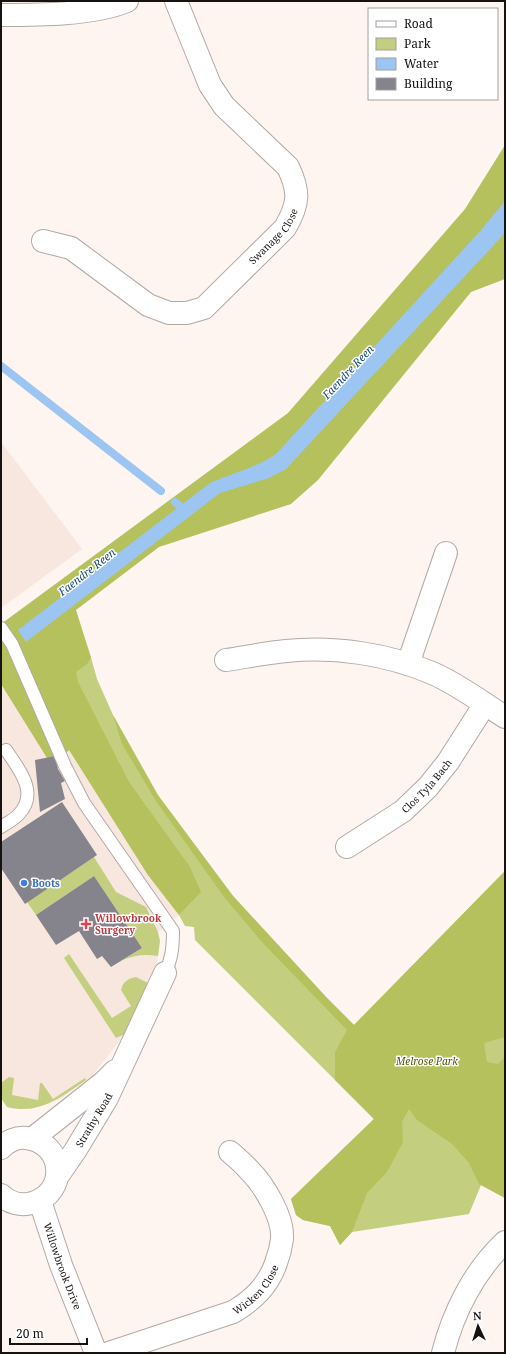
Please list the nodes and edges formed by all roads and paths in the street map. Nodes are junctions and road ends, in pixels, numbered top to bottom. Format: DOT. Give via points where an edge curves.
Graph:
graph roads {
  1 [pos="127,1"];
  2 [pos="176,1"];
  3 [pos="1,15"];
  4 [pos="43,241"];
  5 [pos="446,553"];
  6 [pos="1,628"];
  7 [pos="226,660"];
  8 [pos="408,664"];
  9 [pos="485,704"];
  10 [pos="505,717"];
  11 [pos="6,750"];
  12 [pos="1,827"];
  13 [pos="348,847"];
  14 [pos="165,973"];
  15 [pos="125,1060"];
  16 [pos="32,1139"];
  17 [pos="1,1148"];
  18 [pos="230,1152"];
  19 [pos="57,1177"];
  20 [pos="1,1195"];
  21 [pos="40,1201"];
  22 [pos="505,1242"];
  23 [pos="96,1353"];
  24 [pos="109,1353"];
  25 [pos="443,1353"];
  1 -- 3 [label="street" via="99,9 52,14"];
  2 -- 4 [label="street, Swanage Close" via="210,85 224,106 288,167 294,180 297,200 293,215 285,228 204,308 187,313 169,313 148,304 71,248"];
  5 -- 8 [label="street"];
  6 -- 14 [label="lane" via="12,644 65,766 84,803 173,931 171,960"];
  7 -- 8 [label="street" via="286,651 330,649 368,654"];
  8 -- 9 [label="street" via="433,673"];
  9 -- 10 [label="street"];
  9 -- 13 [label="street, Clos Tyla Bach" via="448,762 428,787 403,811"];
  11 -- 12 [label="lane" via="22,773 28,790 25,805 19,815"];
  14 -- 15 [label="street, Strathy Road"];
  15 -- 16 [label="street, Strathy Road" via="104,1082"];
  15 -- 19 [label="street, Strathy Road" via="107,1098"];
  16 -- 17 [label="street" via="12,1140"];
  16 -- 19 [label="street" via="42,1142 55,1158 58,1167"];
  18 -- 24 [label="street, Wicken Close" via="251,1172 265,1191 278,1217 282,1238 272,1273 249,1303 233,1312"];
  19 -- 21 [label="street, Strathy Road" via="54,1187"];
  20 -- 21 [label="street" via="21,1205"];
  21 -- 23 [label="street, Willowbrook Drive" via="61,1265"];
  22 -- 25 [label="street" via="481,1271 464,1299 449,1329"];
}
